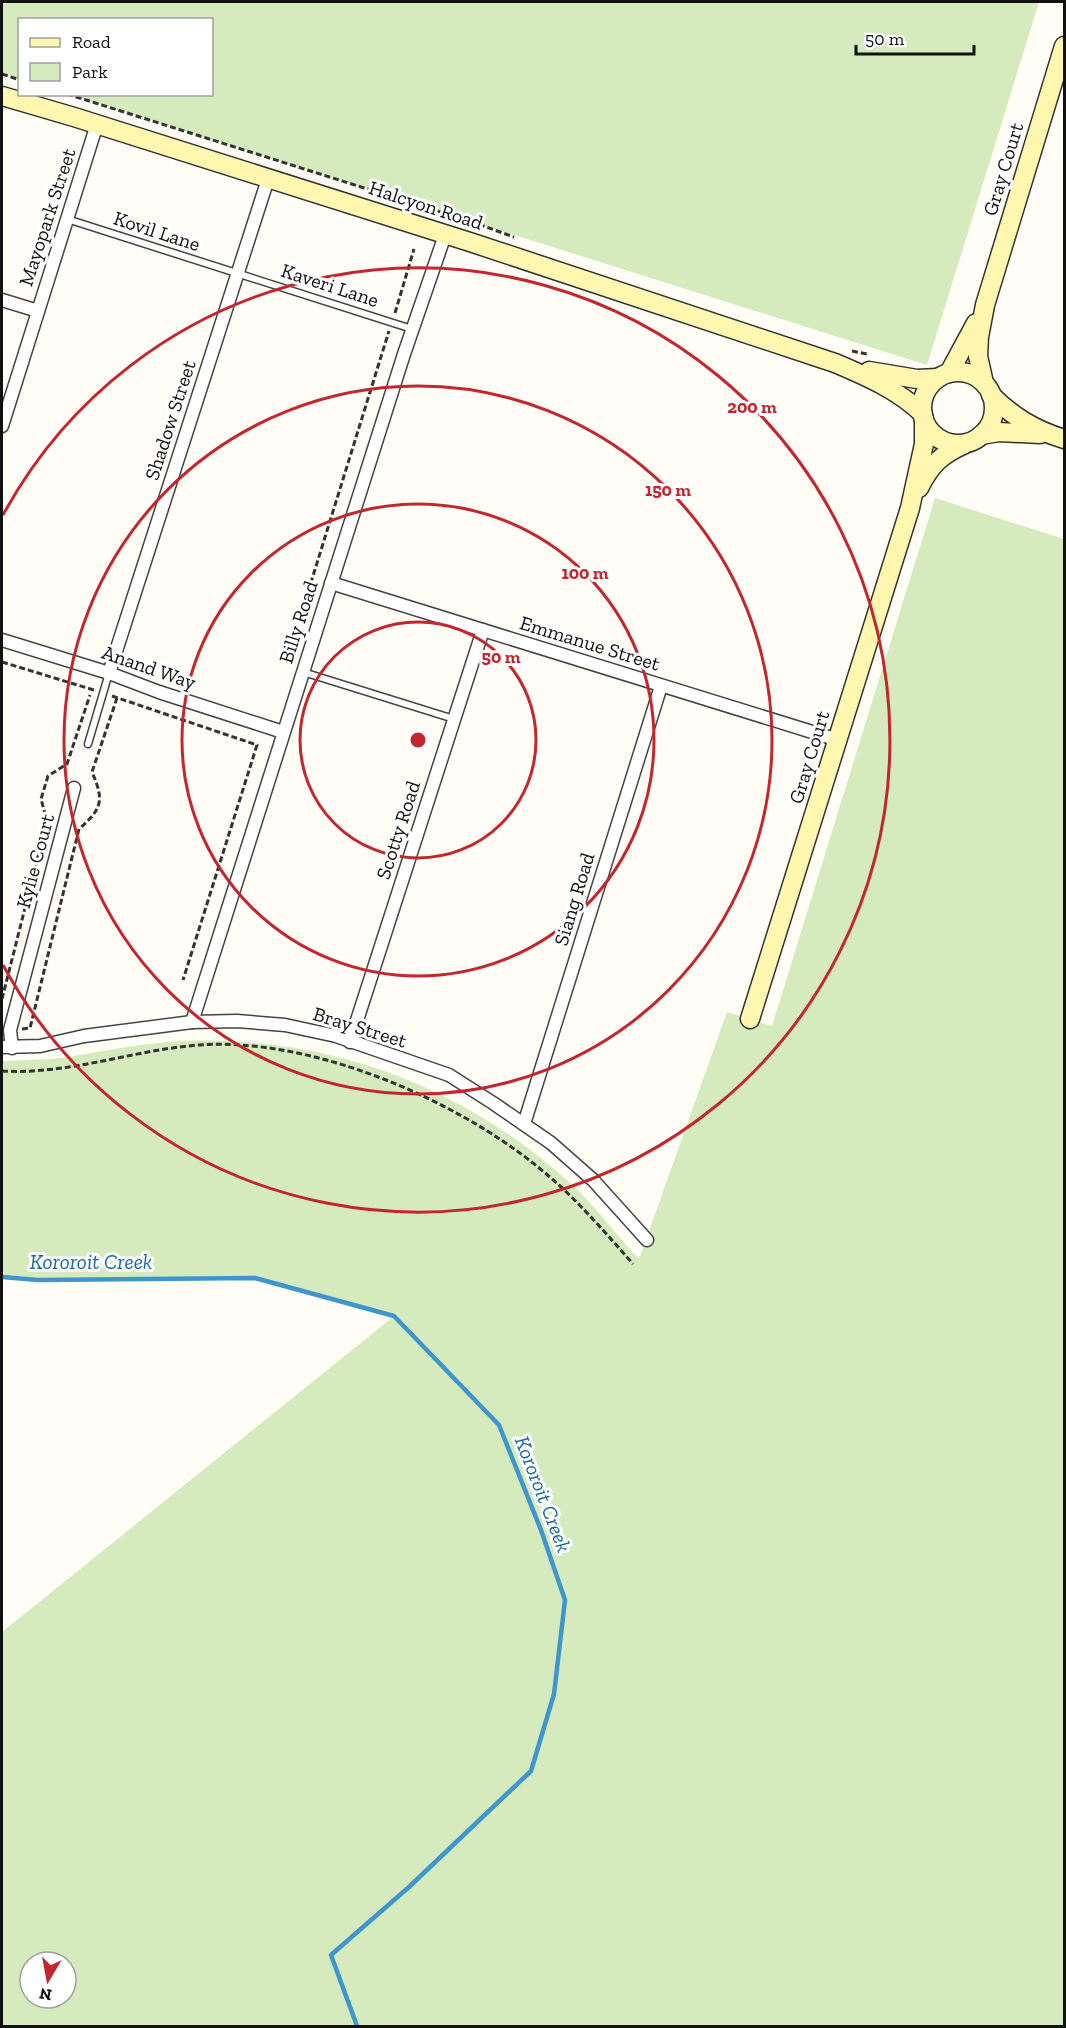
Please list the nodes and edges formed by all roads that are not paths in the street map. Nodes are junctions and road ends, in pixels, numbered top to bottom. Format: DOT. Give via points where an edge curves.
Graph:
graph roads {
  1 [pos="1065,46"];
  2 [pos="2,96"];
  3 [pos="97,124"];
  4 [pos="268,178"];
  5 [pos="67,219"];
  6 [pos="444,235"];
  7 [pos="237,273"];
  8 [pos="2,300"];
  9 [pos="985,305"];
  10 [pos="38,312"];
  11 [pos="412,329"];
  12 [pos="835,363"];
  13 [pos="943,376"];
  14 [pos="988,389"];
  15 [pos="923,416"];
  16 [pos="2,426"];
  17 [pos="1057,437"];
  18 [pos="976,439"];
  19 [pos="910,508"];
  20 [pos="331,583"];
  21 [pos="483,630"];
  22 [pos="2,640"];
  23 [pos="109,672"];
  24 [pos="302,672"];
  25 [pos="661,686"];
  26 [pos="454,719"];
  27 [pos="283,732"];
  28 [pos="838,740"];
  29 [pos="88,744"];
  30 [pos="74,788"];
  31 [pos="750,1019"];
  32 [pos="192,1022"];
  33 [pos="350,1042"];
  34 [pos="7,1048"];
  35 [pos="524,1124"];
  36 [pos="647,1240"];
  1 -- 9 [label="street, Gray Court"];
  2 -- 3 [label="street, Halcyon Road"];
  3 -- 4 [label="street, Halcyon Road"];
  3 -- 5 [label="street, Mayopark Street"];
  4 -- 6 [label="street, Halcyon Road"];
  4 -- 7 [label="street, Shadow Street"];
  5 -- 7 [label="lane, Kovil Lane"];
  5 -- 10 [label="street, Mayopark Street"];
  6 -- 11 [label="street, Billy Road"];
  6 -- 12 [label="street, Halcyon Road"];
  7 -- 11 [label="lane, Kaveri Lane"];
  7 -- 23 [label="street, Shadow Street"];
  8 -- 10 [label="street"];
  9 -- 13 [label="street"];
  9 -- 14 [label="street" via="978,356"];
  10 -- 16 [label="street, Mayopark Street"];
  11 -- 20 [label="street, Billy Road"];
  12 -- 13 [label="street" via="891,376"];
  12 -- 15 [label="street" via="893,391"];
  13 -- 14 [label="street" via="960,372 972,375"];
  13 -- 15 [label="street" via="929,386 924,396"];
  14 -- 17 [label="street" via="1008,412"];
  14 -- 18 [label="street" via="994,414"];
  15 -- 18 [label="street" via="929,429 948,442 959,444"];
  15 -- 19 [label="street" via="924,444"];
  17 -- 18 [label="street" via="999,432"];
  18 -- 19 [label="street" via="945,453 921,483"];
  19 -- 28 [label="street, Gray Court"];
  20 -- 21 [label="street, Emmanue Street"];
  20 -- 24 [label="street, Billy Road"];
  21 -- 25 [label="street, Emmanue Street"];
  21 -- 26 [label="street, Scotty Road"];
  22 -- 23 [label="street, Anand Way"];
  23 -- 27 [label="street, Anand Way"];
  23 -- 29 [label="lane"];
  24 -- 26 [label="lane"];
  24 -- 27 [label="street, Billy Road"];
  25 -- 28 [label="street, Emmanue Street"];
  25 -- 35 [label="street, Siang Road"];
  26 -- 33 [label="street, Scotty Road"];
  27 -- 32 [label="street, Billy Road"];
  28 -- 31 [label="street, Gray Court"];
  30 -- 34 [label="street, Kylie Court"];
  32 -- 33 [label="street, Bray Street" via="237,1020 285,1025"];
  32 -- 34 [label="street, Bray Street"];
  33 -- 35 [label="street, Bray Street" via="449,1075"];
  35 -- 36 [label="street, Bray Street" via="593,1180"];
}
